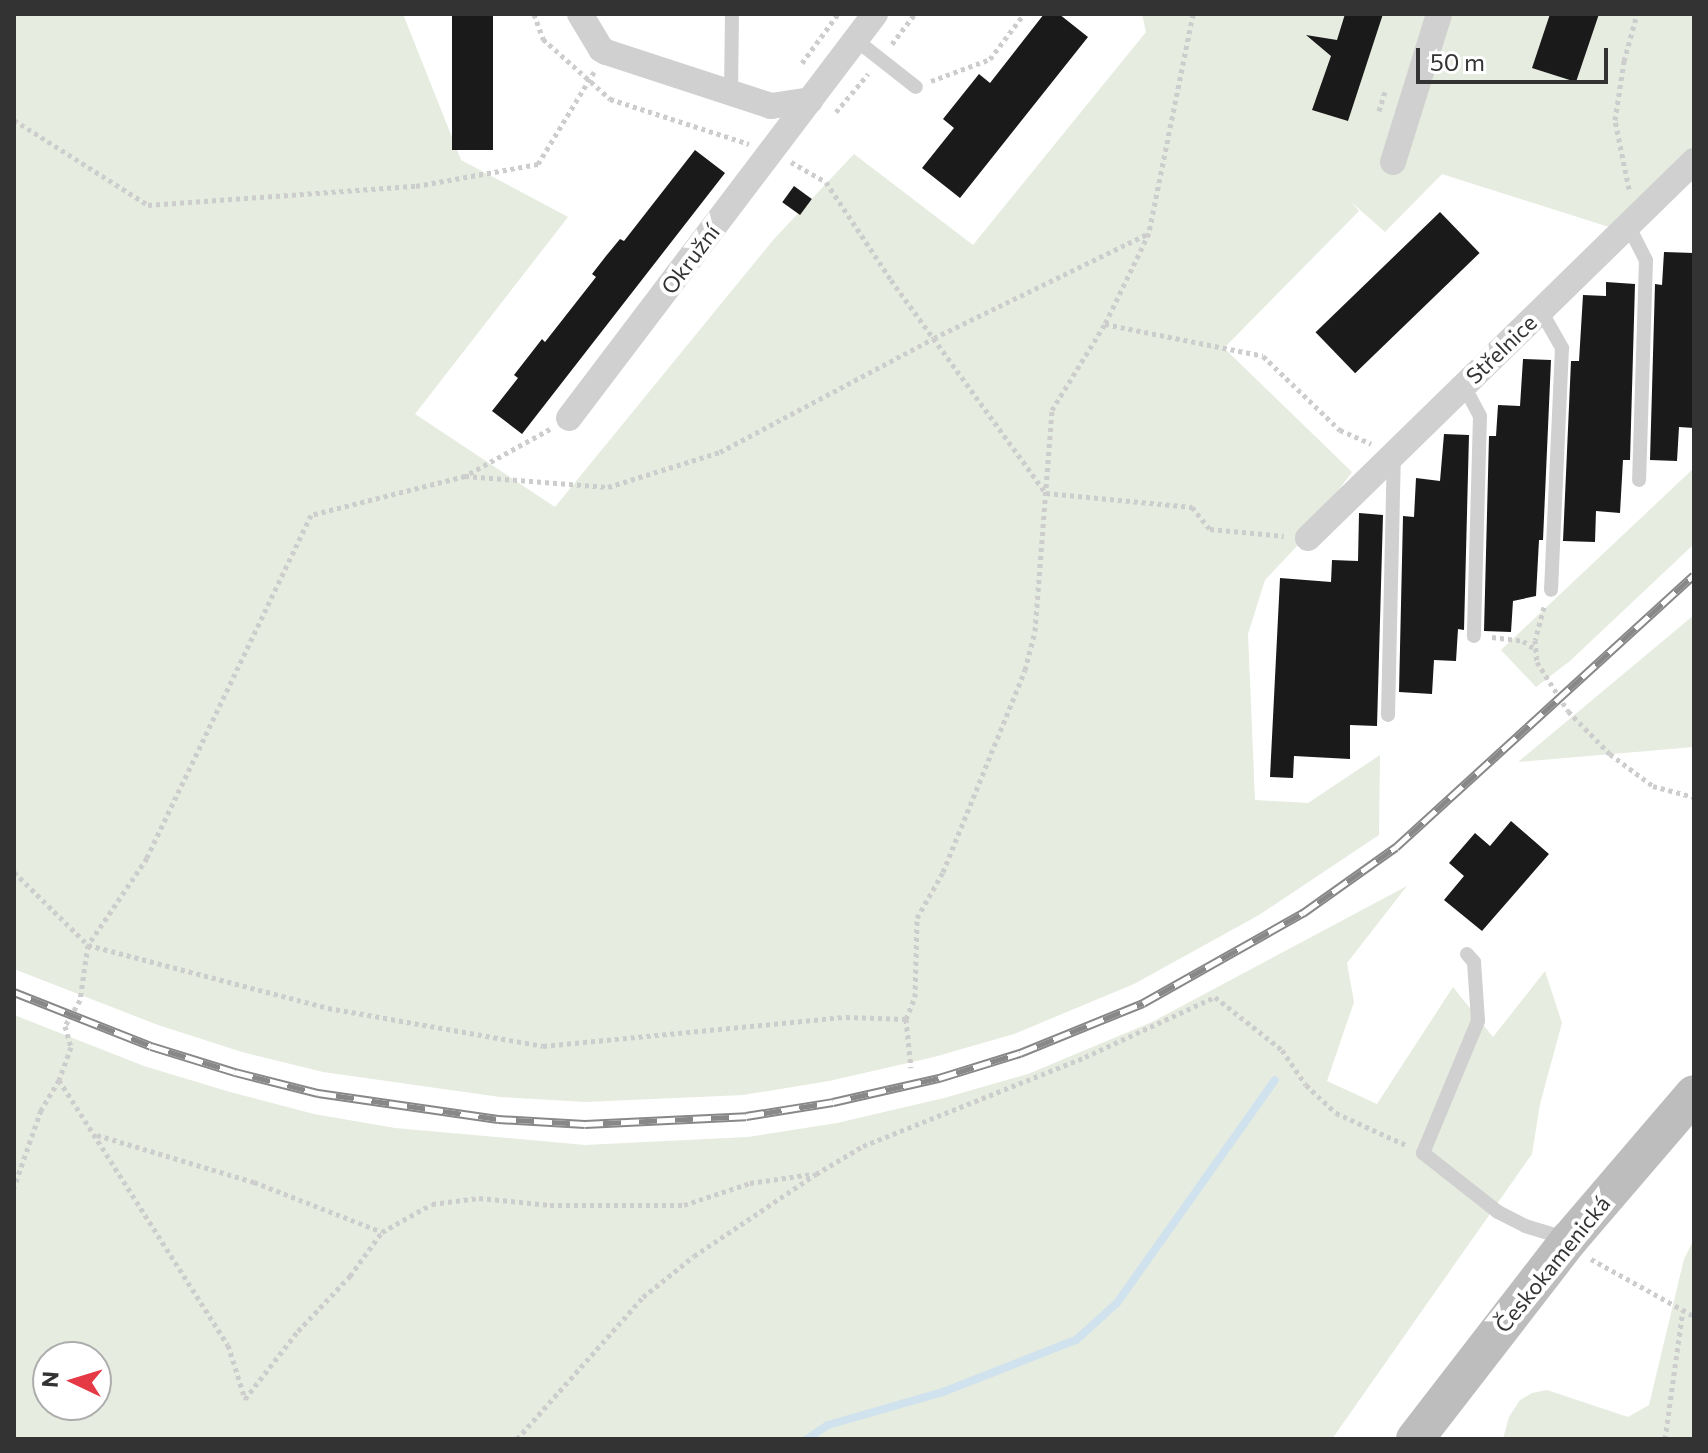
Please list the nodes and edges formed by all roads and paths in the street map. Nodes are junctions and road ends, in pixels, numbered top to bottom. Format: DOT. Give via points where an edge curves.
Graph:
graph roads {
  1 [pos="534,14"];
  2 [pos="580,14"];
  3 [pos="732,14"];
  4 [pos="838,14"];
  5 [pos="875,14"];
  6 [pos="915,14"];
  7 [pos="1024,14"];
  8 [pos="1193,14"];
  9 [pos="1439,14"];
  10 [pos="1637,14"];
  11 [pos="856,40"];
  12 [pos="606,52"];
  13 [pos="880,59"];
  14 [pos="588,82"];
  15 [pos="916,87"];
  16 [pos="731,94"];
  17 [pos="811,100"];
  18 [pos="771,106"];
  19 [pos="833,115"];
  20 [pos="14,120"];
  21 [pos="804,151"];
  22 [pos="783,157"];
  23 [pos="1694,161"];
  24 [pos="1393,162"];
  25 [pos="786,175"];
  26 [pos="1628,225"];
  27 [pos="1149,233"];
  28 [pos="1541,311"];
  29 [pos="1105,324"];
  30 [pos="934,338"];
  31 [pos="1464,386"];
  32 [pos="569,418"];
  33 [pos="1394,454"];
  34 [pos="465,476"];
  35 [pos="1639,480"];
  36 [pos="1046,493"];
  37 [pos="1308,538"];
  38 [pos="1551,590"];
  39 [pos="1474,636"];
  40 [pos="1536,650"];
  41 [pos="1388,715"];
  42 [pos="1694,797"];
  43 [pos="14,872"];
  44 [pos="88,945"];
  45 [pos="1467,954"];
  46 [pos="906,1019"];
  47 [pos="911,1068"];
  48 [pos="59,1080"];
  49 [pos="1694,1094"];
  50 [pos="96,1134"];
  51 [pos="1423,1153"];
  52 [pos="816,1174"];
  53 [pos="14,1187"];
  54 [pos="382,1232"];
  55 [pos="1569,1240"];
  56 [pos="1683,1310"];
  57 [pos="1694,1316"];
  58 [pos="517,1439"];
  59 [pos="1415,1439"];
  60 [pos="1665,1439"];
  1 -- 14 [label="path" via="543,39"];
  2 -- 12 [label="street"];
  3 -- 16 [label="lane"];
  4 -- 18 [label="path"];
  5 -- 11 [label="street, Okružní"];
  6 -- 13 [label="path"];
  7 -- 15 [label="path" via="990,59"];
  8 -- 27 [label="path"];
  9 -- 24 [label="street"];
  10 -- 26 [label="path" via="1615,120 1628,176"];
  11 -- 13 [label="lane"];
  11 -- 17 [label="street, Okružní"];
  12 -- 14 [label="path"];
  12 -- 16 [label="street"];
  13 -- 15 [label="lane"];
  13 -- 19 [label="path"];
  14 -- 20 [label="path" via="538,164 416,186 164,204 148,205"];
  14 -- 22 [label="path" via="610,99"];
  16 -- 18 [label="street"];
  17 -- 18 [label="street"];
  17 -- 22 [label="street, Okružní"];
  21 -- 22 [label="path"];
  22 -- 25 [label="path"];
  22 -- 30 [label="path" via="826,182"];
  22 -- 32 [label="street, Okružní"];
  23 -- 26 [label="street, Střelnice"];
  26 -- 28 [label="street, Střelnice"];
  26 -- 35 [label="lane" via="1646,260"];
  27 -- 29 [label="path"];
  27 -- 30 [label="path"];
  28 -- 31 [label="street, Střelnice"];
  28 -- 38 [label="lane" via="1562,348"];
  29 -- 33 [label="path" via="1263,356 1340,430"];
  29 -- 36 [label="path" via="1052,410"];
  30 -- 34 [label="path" via="720,452 608,487"];
  30 -- 36 [label="path"];
  31 -- 33 [label="street, Střelnice"];
  31 -- 39 [label="lane" via="1480,416"];
  32 -- 34 [label="path"];
  33 -- 37 [label="street, Střelnice"];
  33 -- 41 [label="lane"];
  34 -- 44 [label="path" via="311,515 147,858"];
  36 -- 37 [label="path" via="1192,507 1210,529"];
  36 -- 46 [label="path" via="1035,631 1025,670 943,872 917,918 915,997"];
  38 -- 40 [label="path"];
  39 -- 40 [label="path" via="1523,641"];
  40 -- 42 [label="path" via="1548,682 1568,711 1610,754 1653,786"];
  43 -- 44 [label="path"];
  44 -- 46 [label="path" via="328,1008 543,1046 846,1017"];
  44 -- 48 [label="path" via="80,1000 65,1026 71,1047"];
  45 -- 51 [label="lane" via="1474,962 1478,1021"];
  46 -- 47 [label="path"];
  48 -- 50 [label="path"];
  48 -- 53 [label="path" via="41,1110"];
  49 -- 55 [label="street, Českokamenická"];
  50 -- 54 [label="path" via="254,1182"];
  50 -- 54 [label="path" via="228,1345 245,1399"];
  51 -- 52 [label="path" via="1336,1113 1306,1085 1282,1050 1215,997 1085,1057 863,1146"];
  51 -- 55 [label="lane" via="1498,1212"];
  52 -- 54 [label="path" via="750,1183 684,1205 550,1205 479,1198 432,1204"];
  52 -- 58 [label="path" via="643,1297"];
  55 -- 56 [label="path" via="1598,1266"];
  55 -- 59 [label="street, Českokamenická"];
  56 -- 57 [label="path"];
  56 -- 60 [label="path"];
}
